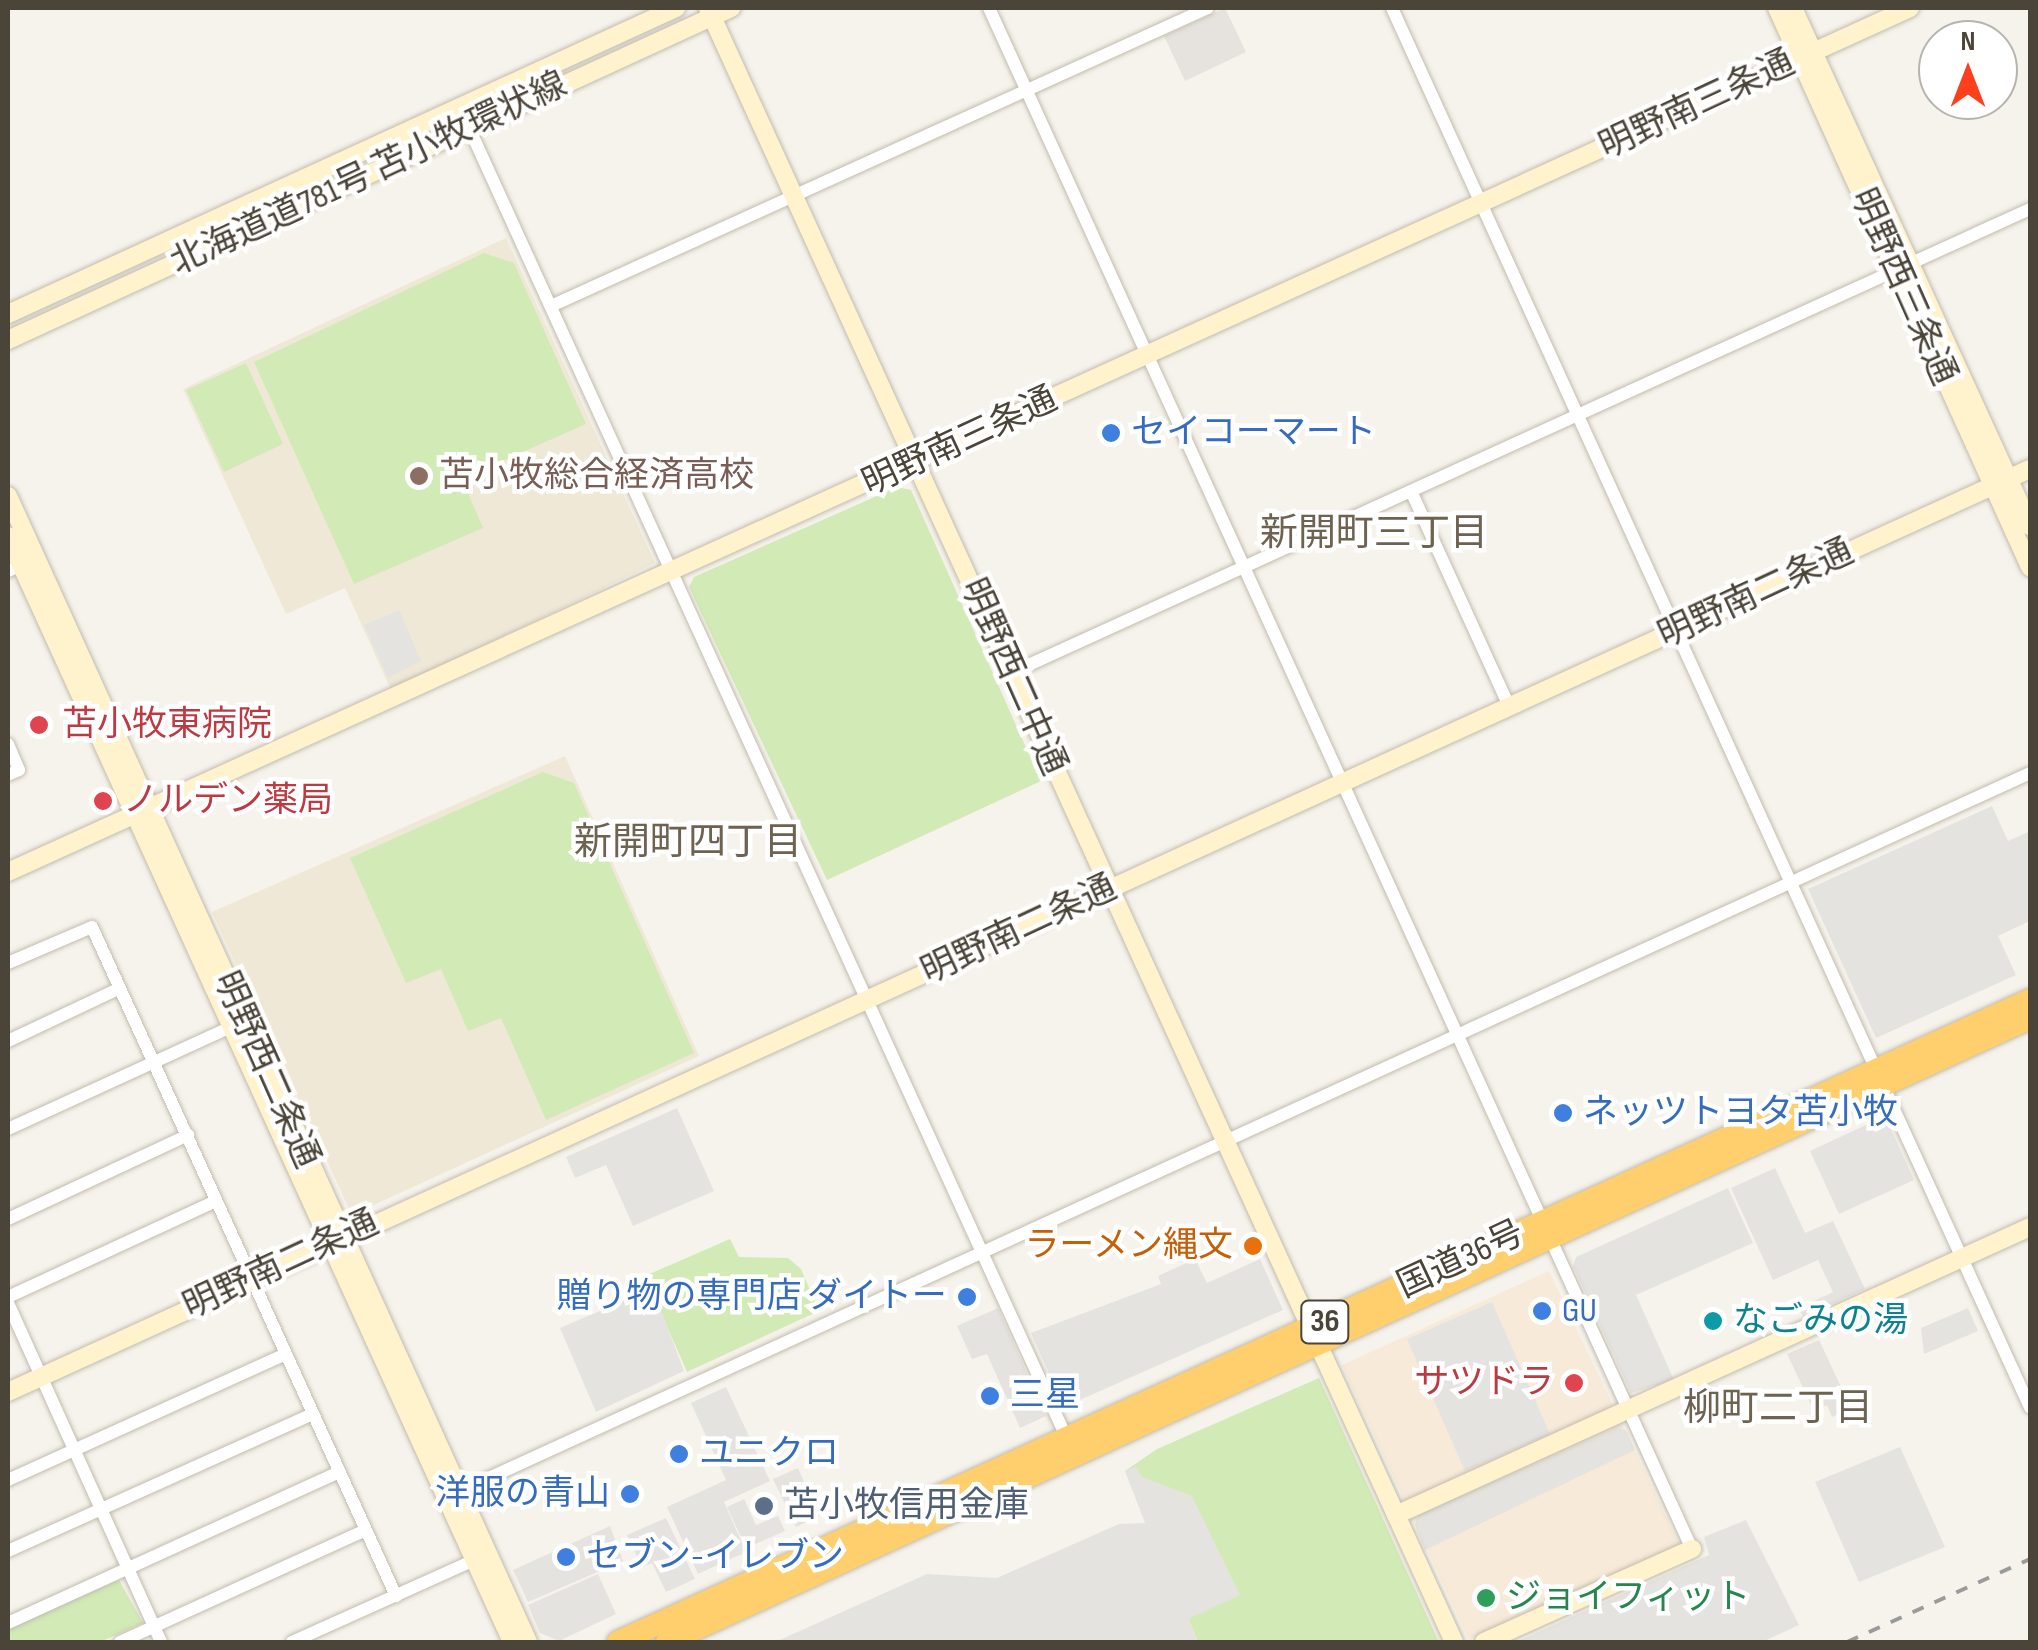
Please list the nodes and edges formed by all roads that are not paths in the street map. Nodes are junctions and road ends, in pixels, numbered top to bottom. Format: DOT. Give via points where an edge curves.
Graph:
graph roads {
  1 [pos="676,8"];
  2 [pos="731,8"];
  3 [pos="989,8"];
  4 [pos="1208,8"];
  5 [pos="1392,8"];
  6 [pos="1776,8"];
  7 [pos="1793,8"];
  8 [pos="1910,8"];
  9 [pos="710,12"];
  10 [pos="1806,55"];
  11 [pos="1027,91"];
  12 [pos="460,108"];
  13 [pos="468,127"];
  14 [pos="792,196"];
  15 [pos="1482,204"];
  16 [pos="2030,209"];
  17 [pos="1903,267"];
  18 [pos="551,306"];
  19 [pos="8,314"];
  20 [pos="8,340"];
  21 [pos="1147,356"];
  22 [pos="1578,416"];
  23 [pos="916,462"];
  24 [pos="2030,470"];
  25 [pos="2001,482"];
  26 [pos="1412,491"];
  27 [pos="8,496"];
  28 [pos="2030,526"];
  29 [pos="8,536"];
  30 [pos="21,565"];
  31 [pos="1244,567"];
  32 [pos="2030,567"];
  33 [pos="672,573"];
  34 [pos="1678,630"];
  35 [pos="1011,673"];
  36 [pos="1510,708"];
  37 [pos="8,744"];
  38 [pos="2030,774"];
  39 [pos="8,775"];
  40 [pos="1343,783"];
  41 [pos="142,811"];
  42 [pos="8,872"];
  43 [pos="1794,882"];
  44 [pos="1108,888"];
  45 [pos="8,963"];
  46 [pos="118,989"];
  47 [pos="867,1000"];
  48 [pos="2030,1000"];
  49 [pos="2030,1018"];
  50 [pos="237,1024"];
  51 [pos="1457,1034"];
  52 [pos="8,1042"];
  53 [pos="153,1062"];
  54 [pos="1880,1078"];
  55 [pos="8,1130"];
  56 [pos="188,1135"];
  57 [pos="1222,1141"];
  58 [pos="216,1201"];
  59 [pos="8,1218"];
  60 [pos="2030,1226"];
  61 [pos="1547,1230"];
  62 [pos="335,1239"];
  63 [pos="981,1252"];
  64 [pos="1962,1257"];
  65 [pos="251,1278"];
  66 [pos="8,1300"];
  67 [pos="1315,1337"];
  68 [pos="286,1354"];
  69 [pos="41,1376"];
  70 [pos="8,1392"];
  71 [pos="2030,1407"];
  72 [pos="1631,1412"];
  73 [pos="313,1414"];
  74 [pos="1070,1446"];
  75 [pos="76,1449"];
  76 [pos="339,1472"];
  77 [pos="8,1480"];
  78 [pos="451,1495"];
  79 [pos="102,1508"];
  80 [pos="1396,1516"];
  81 [pos="366,1530"];
  82 [pos="1692,1549"];
  83 [pos="8,1552"];
  84 [pos="480,1557"];
  85 [pos="129,1568"];
  86 [pos="396,1596"];
  87 [pos="8,1623"];
  88 [pos="154,1626"];
  89 [pos="120,1642"];
  90 [pos="161,1642"];
  91 [pos="292,1642"];
  92 [pos="512,1642"];
  93 [pos="528,1642"];
  94 [pos="618,1642"];
  95 [pos="666,1642"];
  96 [pos="1454,1642"];
  97 [pos="1484,1642"];
  1 -- 12 [label="street, 北海道道781号 苫小牧環状線"];
  2 -- 9 [label="street, 北海道道781号 苫小牧環状線"];
  3 -- 11 [label="street"];
  4 -- 11 [label="street"];
  5 -- 15 [label="street"];
  6 -- 10 [label="street, 明野西三条通"];
  7 -- 10 [label="street, 明野西三条通"];
  8 -- 10 [label="street, 明野南三条通"];
  9 -- 13 [label="street, 北海道道781号 苫小牧環状線"];
  9 -- 14 [label="street, 明野西二中通"];
  10 -- 15 [label="street, 明野南三条通"];
  10 -- 17 [label="street, 明野西三条通"];
  11 -- 14 [label="street"];
  11 -- 21 [label="street"];
  12 -- 13 [label="street"];
  12 -- 19 [label="street, 北海道道781号 苫小牧環状線"];
  13 -- 18 [label="street"];
  13 -- 20 [label="street, 北海道道781号 苫小牧環状線"];
  14 -- 18 [label="street"];
  14 -- 23 [label="street, 明野西二中通"];
  15 -- 21 [label="street, 明野南三条通"];
  15 -- 22 [label="street"];
  16 -- 17 [label="street"];
  17 -- 22 [label="street"];
  17 -- 25 [label="street, 明野西三条通"];
  18 -- 33 [label="street"];
  21 -- 23 [label="street, 明野南三条通"];
  21 -- 31 [label="street"];
  22 -- 26 [label="street"];
  22 -- 34 [label="street"];
  23 -- 33 [label="street, 明野南三条通"];
  23 -- 35 [label="street, 明野西二中通"];
  24 -- 25 [label="street, 明野南二条通"];
  25 -- 28 [label="street, 明野西三条通"];
  25 -- 32 [label="street, 明野西三条通"];
  25 -- 34 [label="street, 明野南二条通"];
  26 -- 31 [label="street"];
  26 -- 36 [label="street"];
  27 -- 30 [label="street, 明野西二条通"];
  29 -- 30 [label="street, 明野西二条通"];
  30 -- 41 [label="street, 明野西二条通"];
  31 -- 35 [label="street"];
  31 -- 40 [label="street"];
  33 -- 41 [label="street, 明野南三条通"];
  33 -- 47 [label="street"];
  34 -- 36 [label="street, 明野南二条通"];
  34 -- 43 [label="street"];
  35 -- 44 [label="street, 明野西二中通"];
  36 -- 40 [label="street, 明野南二条通"];
  37 -- 39 [label="street" via="19,770"];
  38 -- 43 [label="street"];
  40 -- 44 [label="street, 明野南二条通"];
  40 -- 51 [label="street"];
  41 -- 42 [label="street, 明野南三条通"];
  41 -- 50 [label="street, 明野西二条通"];
  43 -- 51 [label="street"];
  43 -- 54 [label="street"];
  44 -- 47 [label="street, 明野南二条通"];
  44 -- 57 [label="street, 明野西二中通"];
  45 -- 46 [label="street" via="92,927"];
  46 -- 52 [label="street"];
  46 -- 53 [label="street"];
  47 -- 62 [label="street, 明野南二条通"];
  47 -- 63 [label="street"];
  48 -- 54 [label="highway, 国道36号 / 36"];
  49 -- 54 [label="highway, 国道36号 / 36"];
  50 -- 53 [label="street"];
  50 -- 62 [label="street, 明野西二条通"];
  51 -- 57 [label="street"];
  51 -- 61 [label="street"];
  53 -- 55 [label="street"];
  53 -- 56 [label="street"];
  54 -- 61 [label="highway, 国道36号 / 36"];
  54 -- 64 [label="street"];
  56 -- 58 [label="street"];
  56 -- 59 [label="street"];
  57 -- 63 [label="street"];
  57 -- 67 [label="street, 明野西二中通"];
  58 -- 65 [label="street"];
  58 -- 66 [label="street"];
  60 -- 64 [label="street"];
  61 -- 67 [label="highway, 国道36号 / 36"];
  61 -- 72 [label="street"];
  62 -- 65 [label="street, 明野南二条通"];
  62 -- 78 [label="street, 明野西二条通"];
  63 -- 74 [label="street"];
  63 -- 78 [label="street"];
  64 -- 71 [label="street"];
  64 -- 72 [label="street"];
  65 -- 68 [label="street"];
  65 -- 69 [label="street, 明野南二条通"];
  66 -- 69 [label="street"];
  67 -- 74 [label="highway, 国道36号 / 36"];
  67 -- 80 [label="street, 明野西二中通"];
  68 -- 73 [label="street"];
  68 -- 75 [label="street"];
  69 -- 70 [label="street, 明野南二条通"];
  69 -- 75 [label="street"];
  72 -- 80 [label="street"];
  72 -- 82 [label="street"];
  73 -- 76 [label="street"];
  73 -- 79 [label="street"];
  74 -- 94 [label="highway, 国道36号 / 36"];
  74 -- 95 [label="highway, 国道36号 / 36"];
  75 -- 77 [label="street"];
  75 -- 79 [label="street"];
  76 -- 81 [label="street"];
  76 -- 85 [label="street"];
  78 -- 84 [label="street, 明野西二条通"];
  79 -- 83 [label="street"];
  79 -- 85 [label="street"];
  80 -- 96 [label="street, 明野西二中通"];
  81 -- 86 [label="street"];
  81 -- 88 [label="street"];
  82 -- 97 [label="street"];
  84 -- 86 [label="street"];
  84 -- 92 [label="street, 明野西二条通"];
  84 -- 93 [label="street, 明野西二条通"];
  85 -- 87 [label="street"];
  85 -- 88 [label="street"];
  86 -- 91 [label="street"];
  88 -- 89 [label="street"];
  88 -- 90 [label="street"];
}
